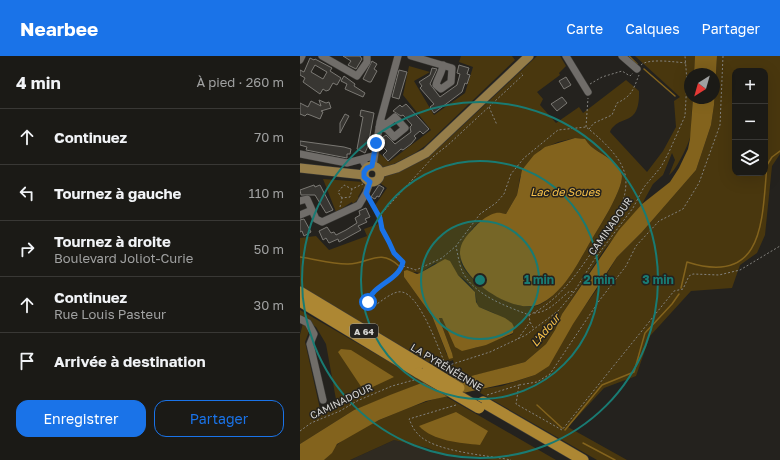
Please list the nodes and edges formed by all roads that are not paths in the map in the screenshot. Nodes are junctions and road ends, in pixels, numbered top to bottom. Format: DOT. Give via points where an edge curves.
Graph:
graph roads {
  1 [pos="302,56"];
  2 [pos="322,56"];
  3 [pos="368,56"];
  4 [pos="398,56"];
  5 [pos="412,56"];
  6 [pos="529,56"];
  7 [pos="566,56"];
  8 [pos="622,56"];
  9 [pos="300,60"];
  10 [pos="443,65"];
  11 [pos="638,71"];
  12 [pos="588,92"];
  13 [pos="300,154"];
  14 [pos="373,156"];
  15 [pos="362,159"];
  16 [pos="300,168"];
  17 [pos="368,170"];
  18 [pos="380,173"];
  19 [pos="370,184"];
  20 [pos="303,200"];
  21 [pos="312,210"];
  22 [pos="300,215"];
  23 [pos="300,292"];
  24 [pos="300,301"];
  25 [pos="300,319"];
  26 [pos="421,374"];
  27 [pos="323,400"];
  28 [pos="481,402"];
  29 [pos="568,460"];
  30 [pos="583,460"];
  1 -- 9 [label="street"];
  2 -- 3 [label="street" via="357,76 367,62"];
  4 -- 14 [label="street"];
  5 -- 10 [label="street"];
  6 -- 18 [label="main road" via="426,153 397,168"];
  7 -- 12 [label="street"];
  8 -- 11 [label="street"];
  13 -- 15 [label="street" via="348,163"];
  14 -- 15 [label="street"];
  14 -- 17 [label="street"];
  15 -- 17 [label="street"];
  16 -- 17 [label="main road"];
  17 -- 18 [label="main road" via="377,168"];
  17 -- 19 [label="main road" via="366,179"];
  18 -- 19 [label="main road" via="377,180"];
  19 -- 21 [label="street" via="359,205 338,215 322,222 318,221"];
  20 -- 21 [label="street"];
  21 -- 22 [label="street"];
  23 -- 26 [label="highway, LA PYRÉNÉENNE / A 64"];
  24 -- 26 [label="highway, LA PYRÉNÉENNE / A 64"];
  25 -- 27 [label="street" via="308,323 314,334 310,344"];
  26 -- 28 [label="highway, LA PYRÉNÉENNE / A 64, bridge"];
  28 -- 29 [label="highway, LA PYRÉNÉENNE / A 64"];
  28 -- 30 [label="highway, LA PYRÉNÉENNE / A 64"];
}
